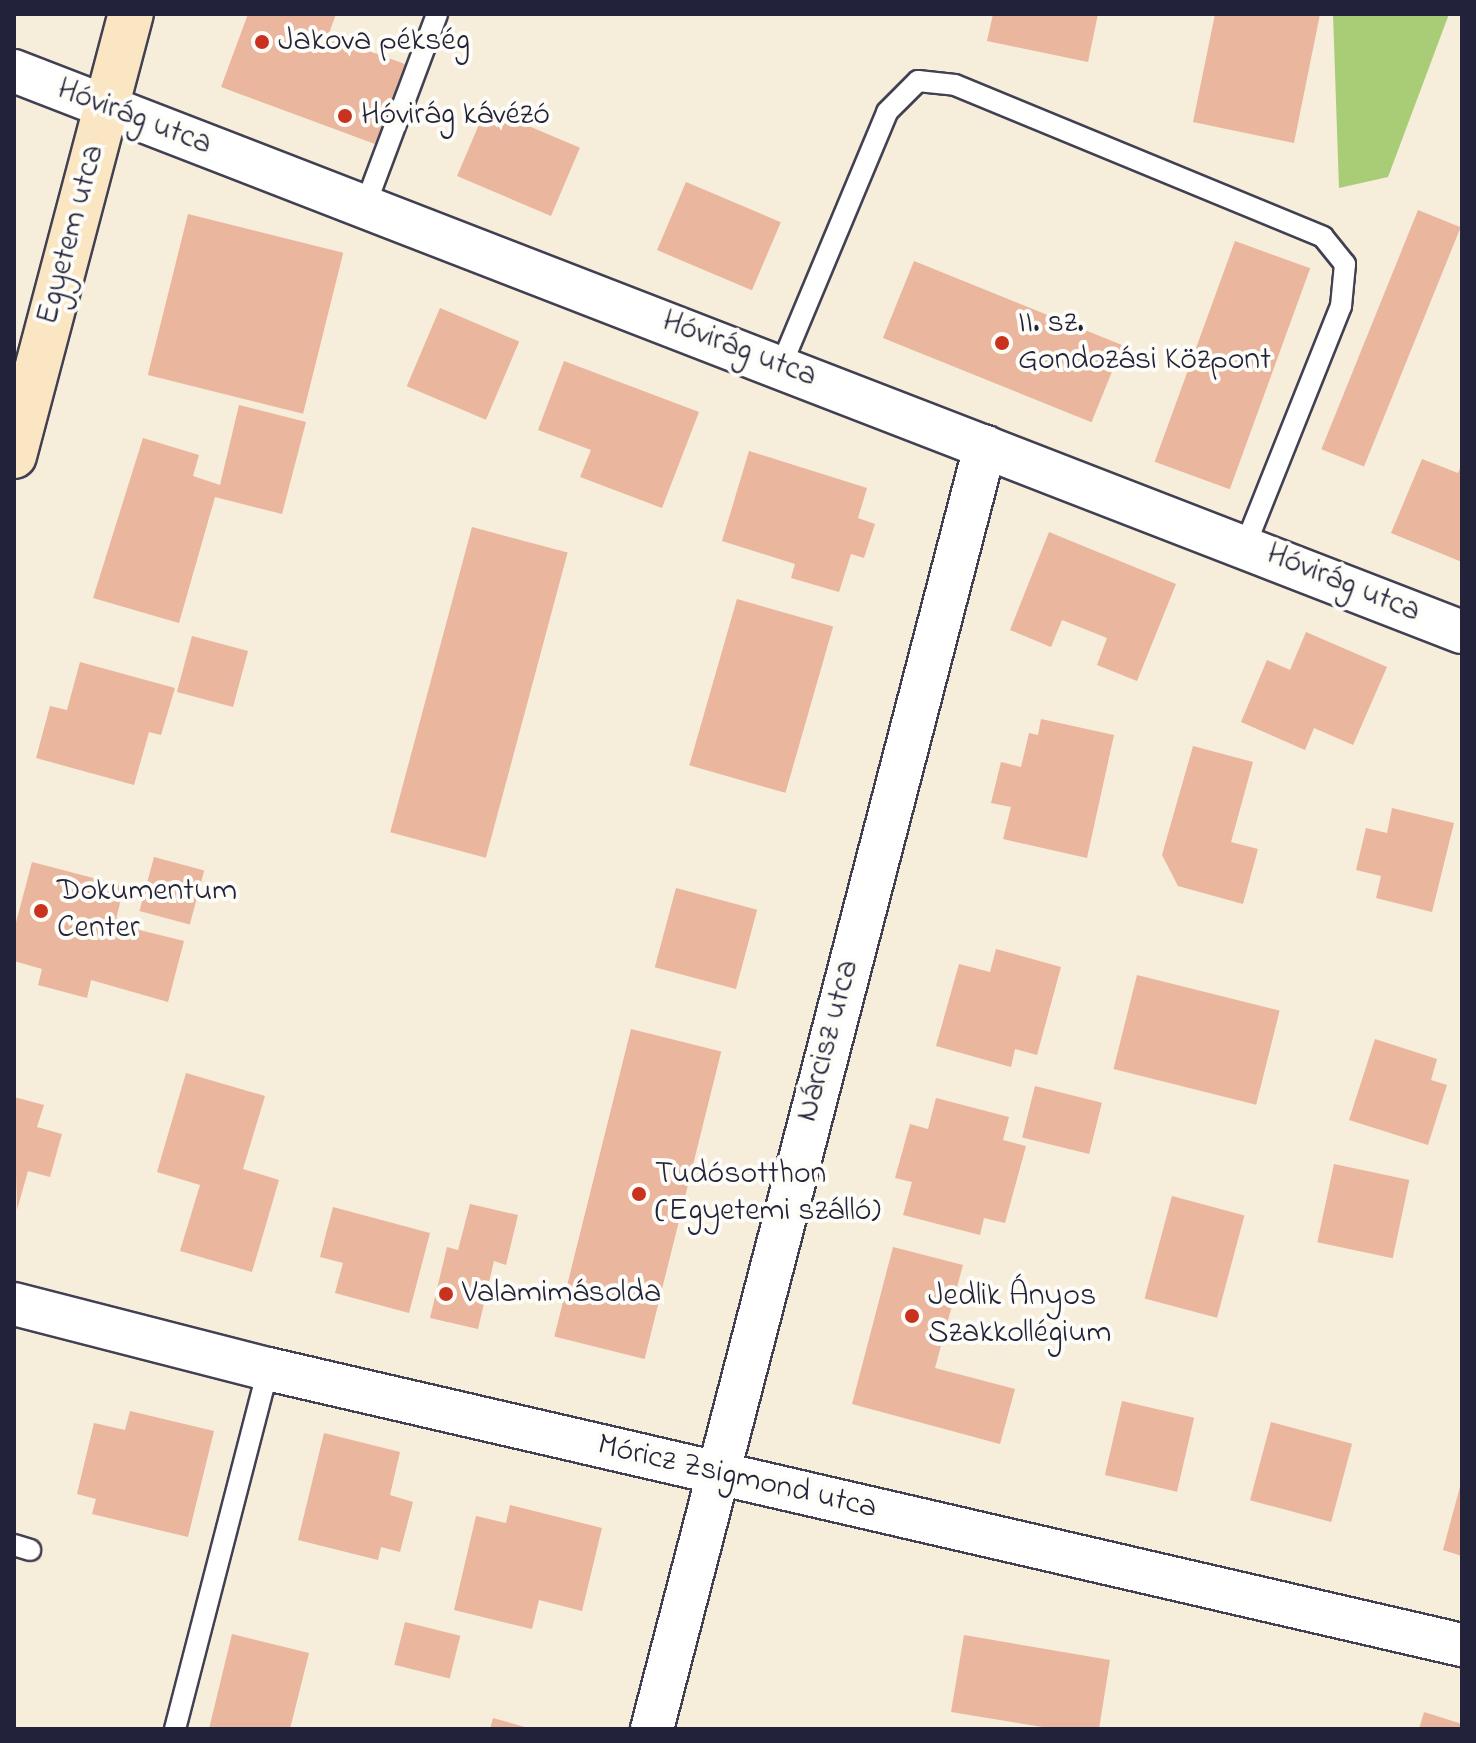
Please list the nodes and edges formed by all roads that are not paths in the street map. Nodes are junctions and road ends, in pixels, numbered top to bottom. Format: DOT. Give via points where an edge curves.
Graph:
graph roads {
  1 [pos="131,14"];
  2 [pos="437,14"];
  3 [pos="14,71"];
  4 [pos="106,107"];
  5 [pos="365,206"];
  6 [pos="781,366"];
  7 [pos="985,447"];
  8 [pos="14,456"];
  9 [pos="1245,546"];
  10 [pos="1462,632"];
  11 [pos="14,1304"];
  12 [pos="268,1369"];
  13 [pos="716,1473"];
  14 [pos="1462,1645"];
  15 [pos="175,1729"];
  16 [pos="652,1729"];
  1 -- 4 [label="street, Egyetem utca"];
  2 -- 5 [label="lane"];
  3 -- 4 [label="street, Hóvirág utca"];
  4 -- 5 [label="street, Hóvirág utca"];
  4 -- 8 [label="street, Egyetem utca"];
  5 -- 6 [label="street, Hóvirág utca"];
  6 -- 7 [label="street, Hóvirág utca"];
  6 -- 9 [label="lane" via="887,112 918,81 955,85 1323,237 1345,264 1341,306"];
  7 -- 9 [label="street, Hóvirág utca"];
  7 -- 13 [label="street, Nárcisz utca"];
  9 -- 10 [label="street, Hóvirág utca"];
  11 -- 12 [label="street, Móricz Zsigmond utca"];
  12 -- 13 [label="street, Móricz Zsigmond utca"];
  12 -- 15 [label="lane"];
  13 -- 14 [label="street, Móricz Zsigmond utca"];
  13 -- 16 [label="street, Nárcisz utca"];
}
